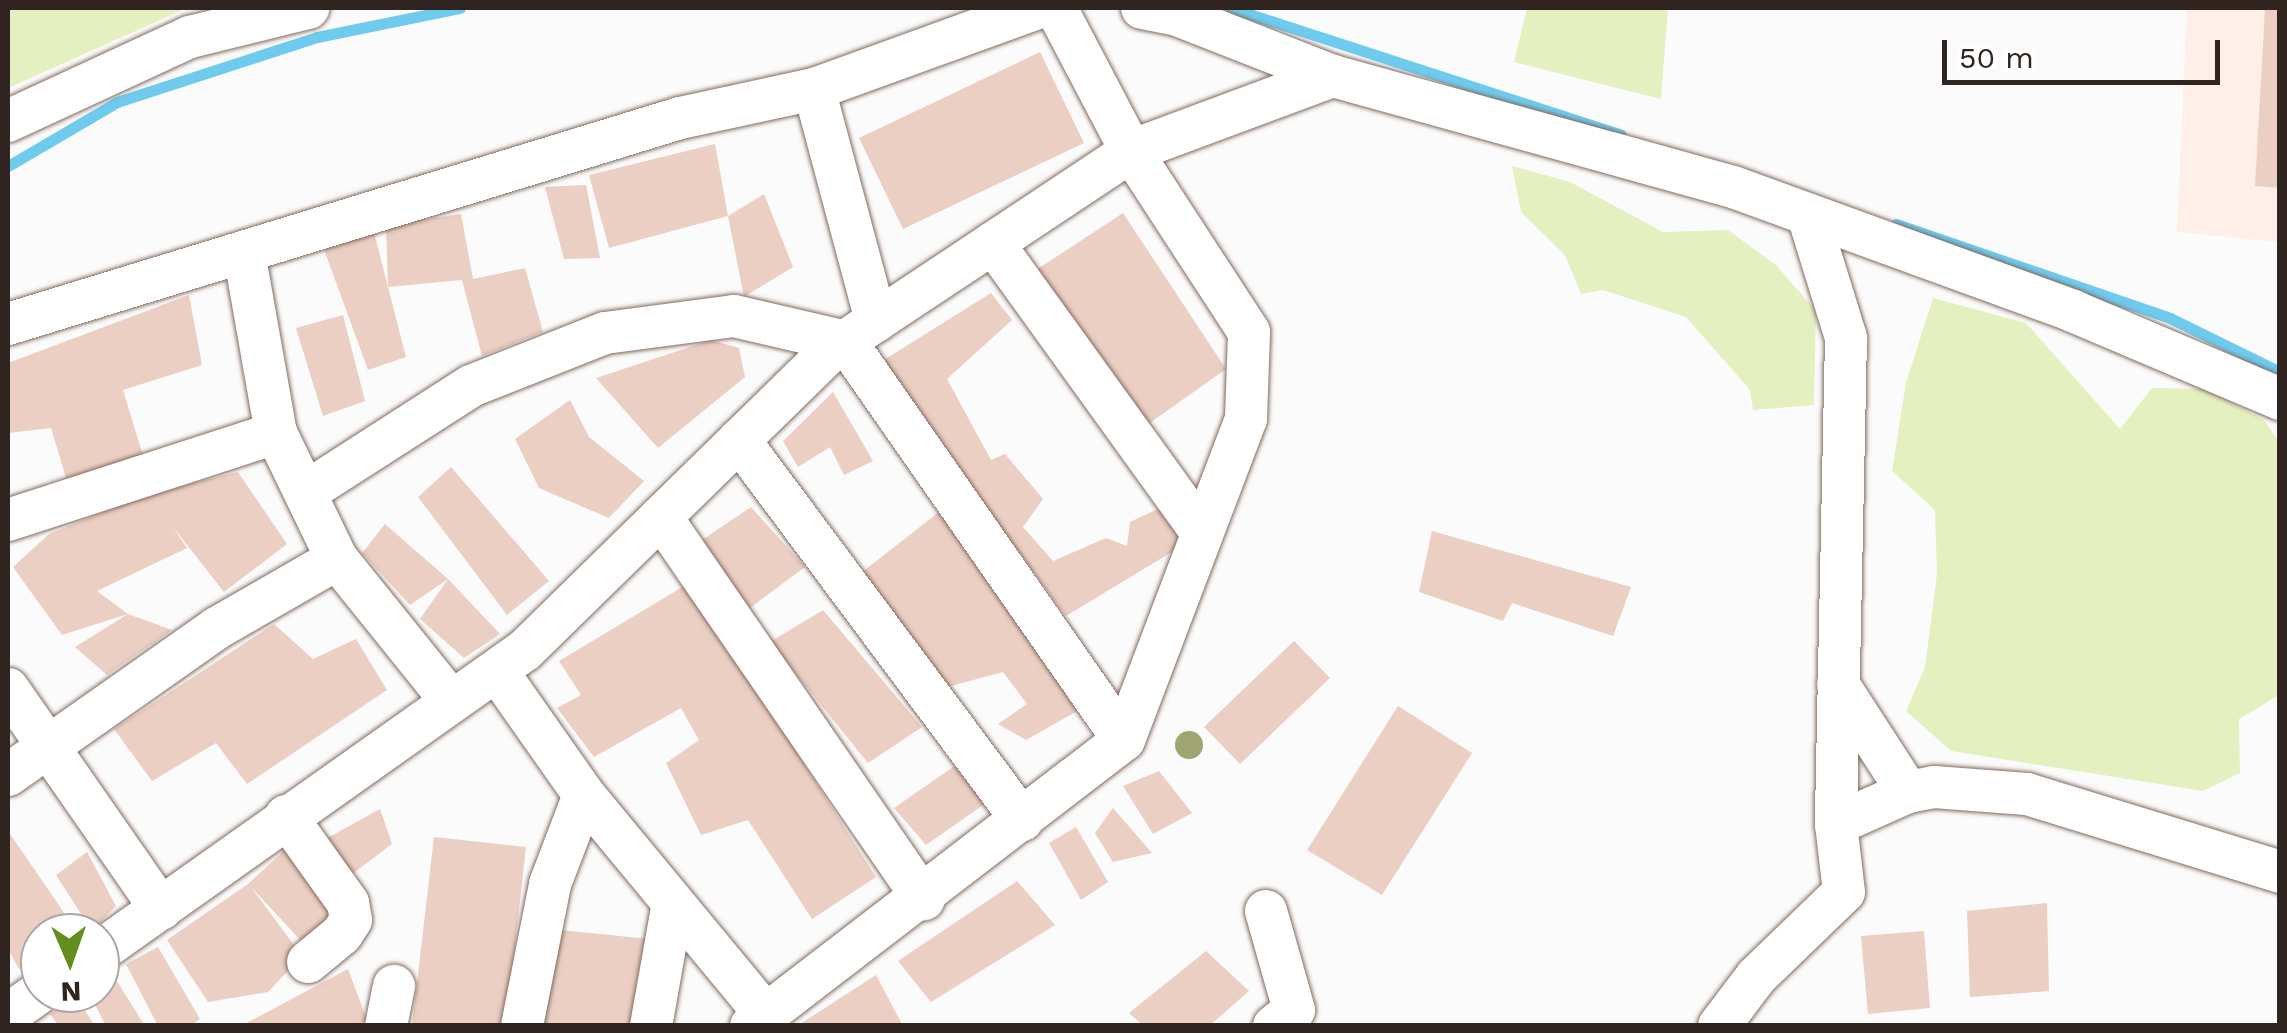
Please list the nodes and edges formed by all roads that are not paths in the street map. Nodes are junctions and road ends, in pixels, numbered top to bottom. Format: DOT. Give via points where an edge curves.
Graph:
graph roads {
  1 [pos="308,8"];
  2 [pos="1038,8"];
  3 [pos="1056,8"];
  4 [pos="1142,8"];
  5 [pos="1334,76"];
  6 [pos="814,89"];
  7 [pos="8,121"];
  8 [pos="1131,152"];
  9 [pos="1808,215"];
  10 [pos="993,243"];
  11 [pos="244,252"];
  12 [pos="8,324"];
  13 [pos="861,331"];
  14 [pos="2280,399"];
  15 [pos="276,434"];
  16 [pos="739,440"];
  17 [pos="306,492"];
  18 [pos="661,517"];
  19 [pos="8,520"];
  20 [pos="1200,530"];
  21 [pos="337,559"];
  22 [pos="498,671"];
  23 [pos="1838,684"];
  24 [pos="8,688"];
  25 [pos="451,702"];
  26 [pos="1124,740"];
  27 [pos="48,747"];
  28 [pos="8,776"];
  29 [pos="1908,792"];
  30 [pos="584,795"];
  31 [pos="286,816"];
  32 [pos="1022,820"];
  33 [pos="1836,824"];
  34 [pos="2280,872"];
  35 [pos="924,898"];
  36 [pos="673,903"];
  37 [pos="161,909"];
  38 [pos="1266,911"];
  39 [pos="120,937"];
  40 [pos="308,962"];
  41 [pos="758,1020"];
  42 [pos="522,1026"];
  43 [pos="651,1026"];
  44 [pos="1274,1026"];
  45 [pos="1719,1026"];
  1 -- 7 [label="street" via="190,37"];
  2 -- 6 [label="street"];
  3 -- 8 [label="street"];
  4 -- 5 [label="street" via="1177,14"];
  5 -- 8 [label="street"];
  5 -- 9 [label="street" via="1733,187"];
  6 -- 11 [label="street" via="680,118"];
  6 -- 13 [label="street"];
  8 -- 10 [label="street"];
  8 -- 20 [label="street" via="1249,332 1246,418"];
  9 -- 14 [label="street" via="2074,311"];
  9 -- 23 [label="street" via="1846,338"];
  10 -- 13 [label="street"];
  10 -- 20 [label="street"];
  11 -- 12 [label="street"];
  11 -- 15 [label="street"];
  13 -- 16 [label="street"];
  13 -- 17 [label="street" via="734,316 604,332 471,386"];
  13 -- 26 [label="street"];
  15 -- 17 [label="street"];
  15 -- 19 [label="street"];
  16 -- 18 [label="street"];
  16 -- 32 [label="street"];
  17 -- 21 [label="street"];
  18 -- 22 [label="street"];
  18 -- 35 [label="street"];
  20 -- 26 [label="street"];
  21 -- 25 [label="street"];
  21 -- 27 [label="street" via="216,628"];
  22 -- 25 [label="street"];
  22 -- 30 [label="street"];
  23 -- 29 [label="street"];
  23 -- 33 [label="street"];
  24 -- 27 [label="street"];
  25 -- 31 [label="street"];
  26 -- 32 [label="street"];
  27 -- 28 [label="street"];
  27 -- 37 [label="street"];
  29 -- 33 [label="street"];
  29 -- 34 [label="street" via="2027,794"];
  30 -- 36 [label="street"];
  30 -- 42 [label="street" via="550,884"];
  31 -- 37 [label="street"];
  31 -- 40 [label="street" via="348,903 350,920 342,934"];
  32 -- 35 [label="street"];
  33 -- 45 [label="street" via="1844,892 1756,977"];
  35 -- 41 [label="street"];
  36 -- 41 [label="street"];
  36 -- 43 [label="street"];
  37 -- 39 [label="street"];
  38 -- 44 [label="street" via="1294,1010"];
}
